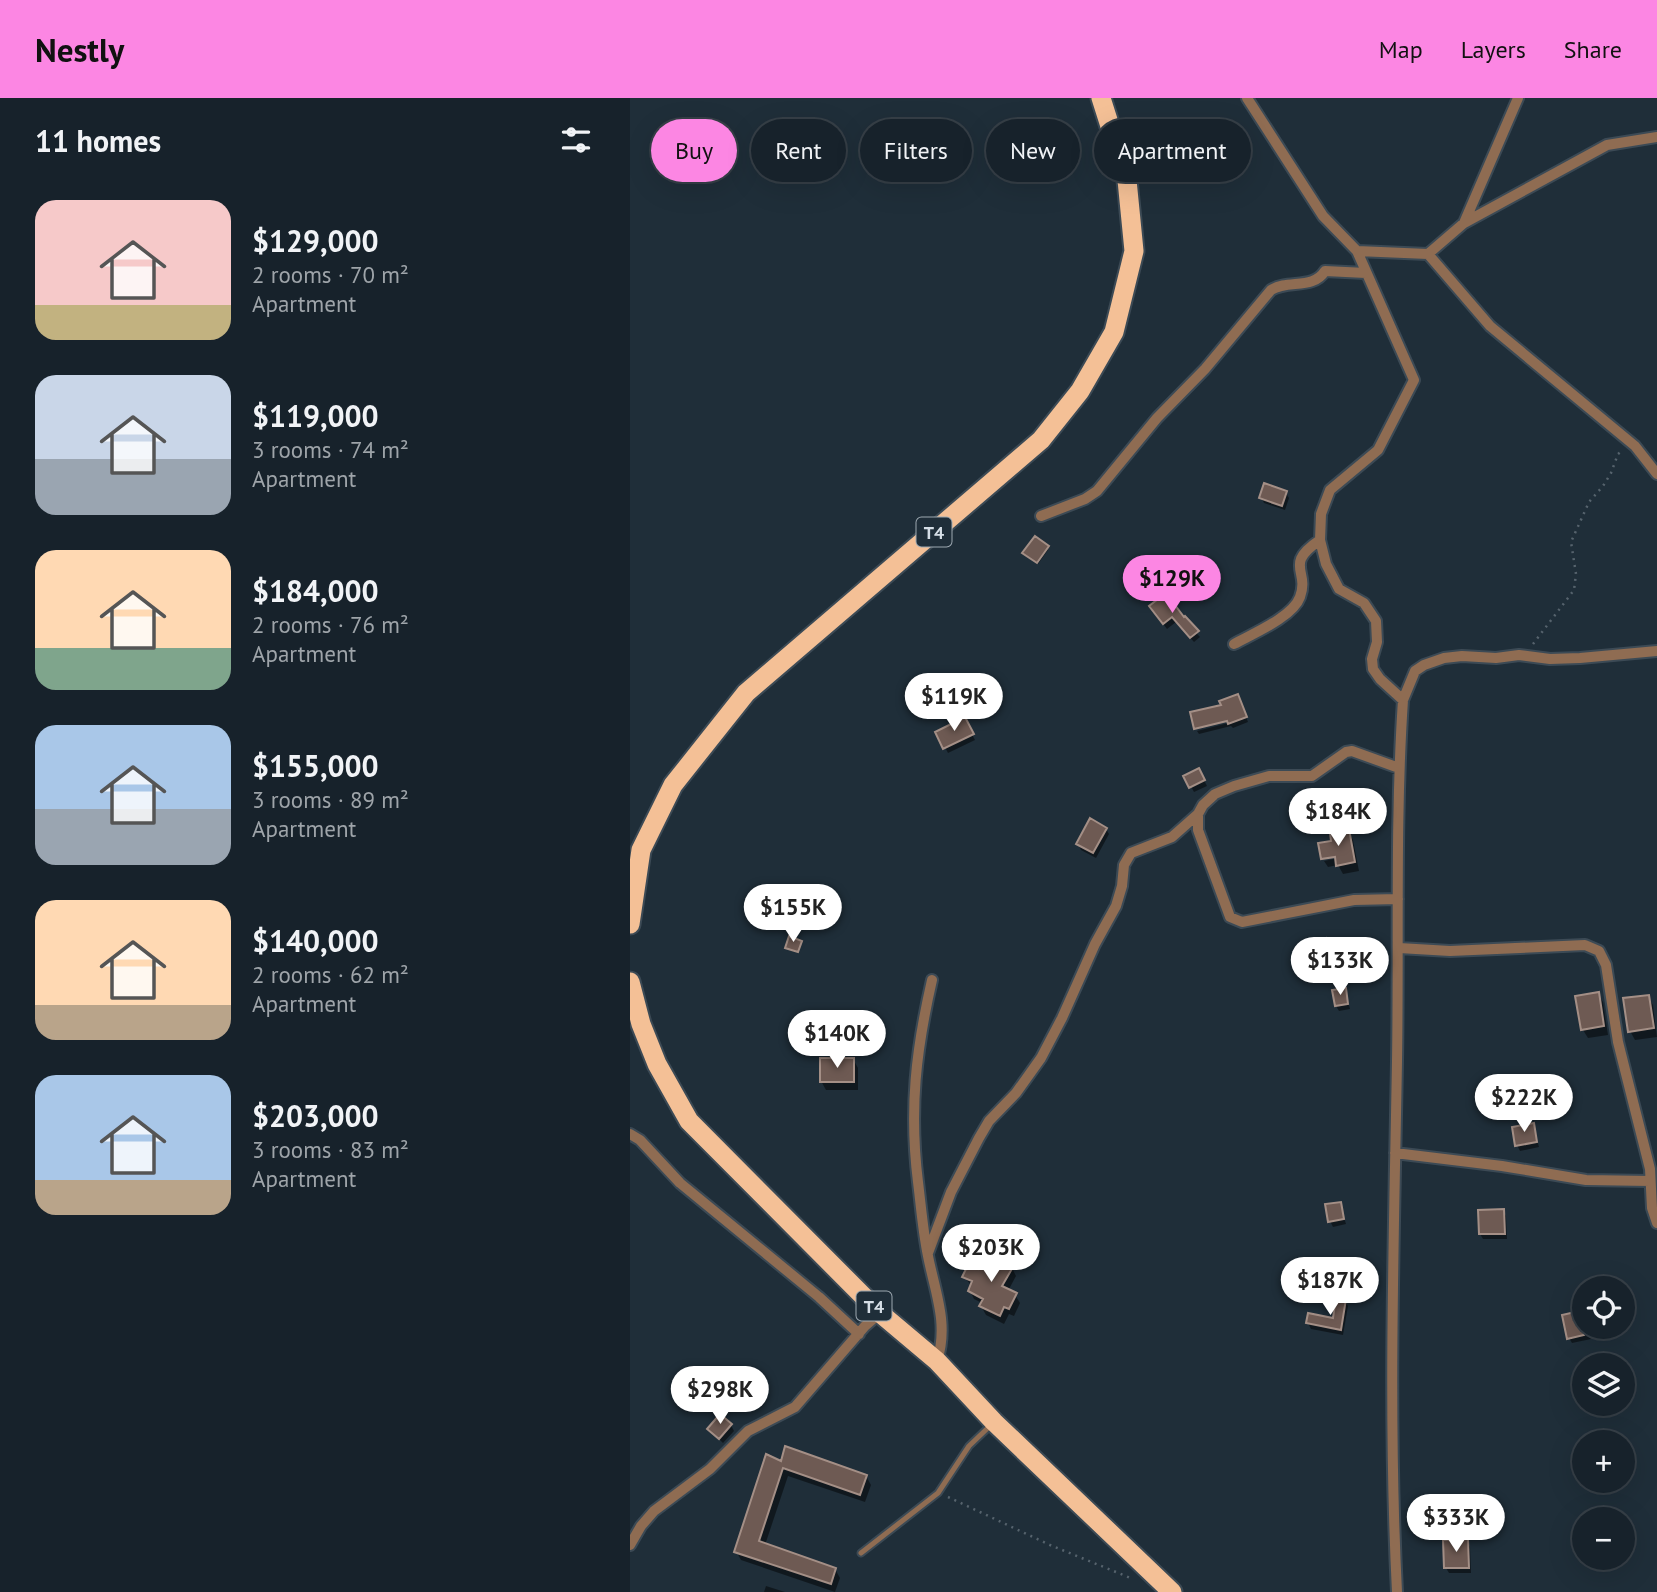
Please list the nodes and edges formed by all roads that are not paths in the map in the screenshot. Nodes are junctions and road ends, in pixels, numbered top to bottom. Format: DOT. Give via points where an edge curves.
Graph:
graph roads {
  1 [pos="1101,98"];
  2 [pos="1247,98"];
  3 [pos="1518,98"];
  4 [pos="1657,137"];
  5 [pos="1464,223"];
  6 [pos="1357,251"];
  7 [pos="1428,254"];
  8 [pos="1366,273"];
  9 [pos="1657,474"];
  10 [pos="1041,516"];
  11 [pos="1320,540"];
  12 [pos="1234,644"];
  13 [pos="1657,651"];
  14 [pos="1404,700"];
  15 [pos="1398,768"];
  16 [pos="1198,814"];
  17 [pos="1398,899"];
  18 [pos="630,924"];
  19 [pos="1399,948"];
  20 [pos="932,980"];
  21 [pos="630,982"];
  22 [pos="630,1134"];
  23 [pos="1395,1153"];
  24 [pos="1650,1181"];
  25 [pos="1657,1223"];
  26 [pos="928,1253"];
  27 [pos="880,1313"];
  28 [pos="859,1334"];
  29 [pos="937,1361"];
  30 [pos="994,1422"];
  31 [pos="630,1545"];
  32 [pos="861,1553"];
  33 [pos="1172,1592"];
  34 [pos="1397,1592"];
  1 -- 18 [label="highway, T4" via="1127,180 1134,251 1114,332 1080,391 1041,440 746,693 673,785 641,850"];
  2 -- 6 [label="street" via="1323,216"];
  3 -- 5 [label="street"];
  4 -- 5 [label="street" via="1607,145"];
  5 -- 7 [label="street"];
  6 -- 7 [label="street"];
  6 -- 8 [label="street"];
  7 -- 9 [label="street" via="1490,326 1635,446"];
  8 -- 10 [label="street" via="1325,271 1318,279 1271,290 1097,491"];
  8 -- 11 [label="street" via="1414,380 1378,450 1330,490 1321,514"];
  11 -- 12 [label="street" via="1303,555 1301,595 1295,605 1275,622"];
  11 -- 14 [label="street" via="1325,564 1339,589 1364,603 1376,621 1373,669"];
  13 -- 14 [label="street" via="1570,659 1462,656 1415,671"];
  14 -- 15 [label="street"];
  15 -- 16 [label="street" via="1346,752 1312,776 1269,776 1234,786 1215,794"];
  15 -- 17 [label="street"];
  16 -- 17 [label="street" via="1198,830 1230,917 1242,922 1354,900"];
  16 -- 26 [label="street" via="1172,837 1131,853 1124,864 1116,906 1062,1018 1041,1058 979,1138 951,1192"];
  17 -- 19 [label="street"];
  19 -- 23 [label="street"];
  19 -- 24 [label="street" via="1450,951 1586,945 1599,951 1606,965 1618,1042"];
  20 -- 26 [label="street" via="913,1091"];
  21 -- 27 [label="highway, T4" via="657,1064 689,1121"];
  22 -- 28 [label="street" via="680,1183"];
  23 -- 24 [label="street" via="1586,1180"];
  23 -- 34 [label="street" via="1392,1337"];
  24 -- 25 [label="street"];
  26 -- 29 [label="street" via="943,1319"];
  27 -- 28 [label="street"];
  27 -- 29 [label="highway, T4"];
  28 -- 31 [label="street" via="794,1407 748,1431 710,1469 654,1511"];
  29 -- 30 [label="highway, T4"];
  30 -- 32 [label="lane" via="969,1446 938,1493"];
  30 -- 33 [label="highway, T4"];
}
